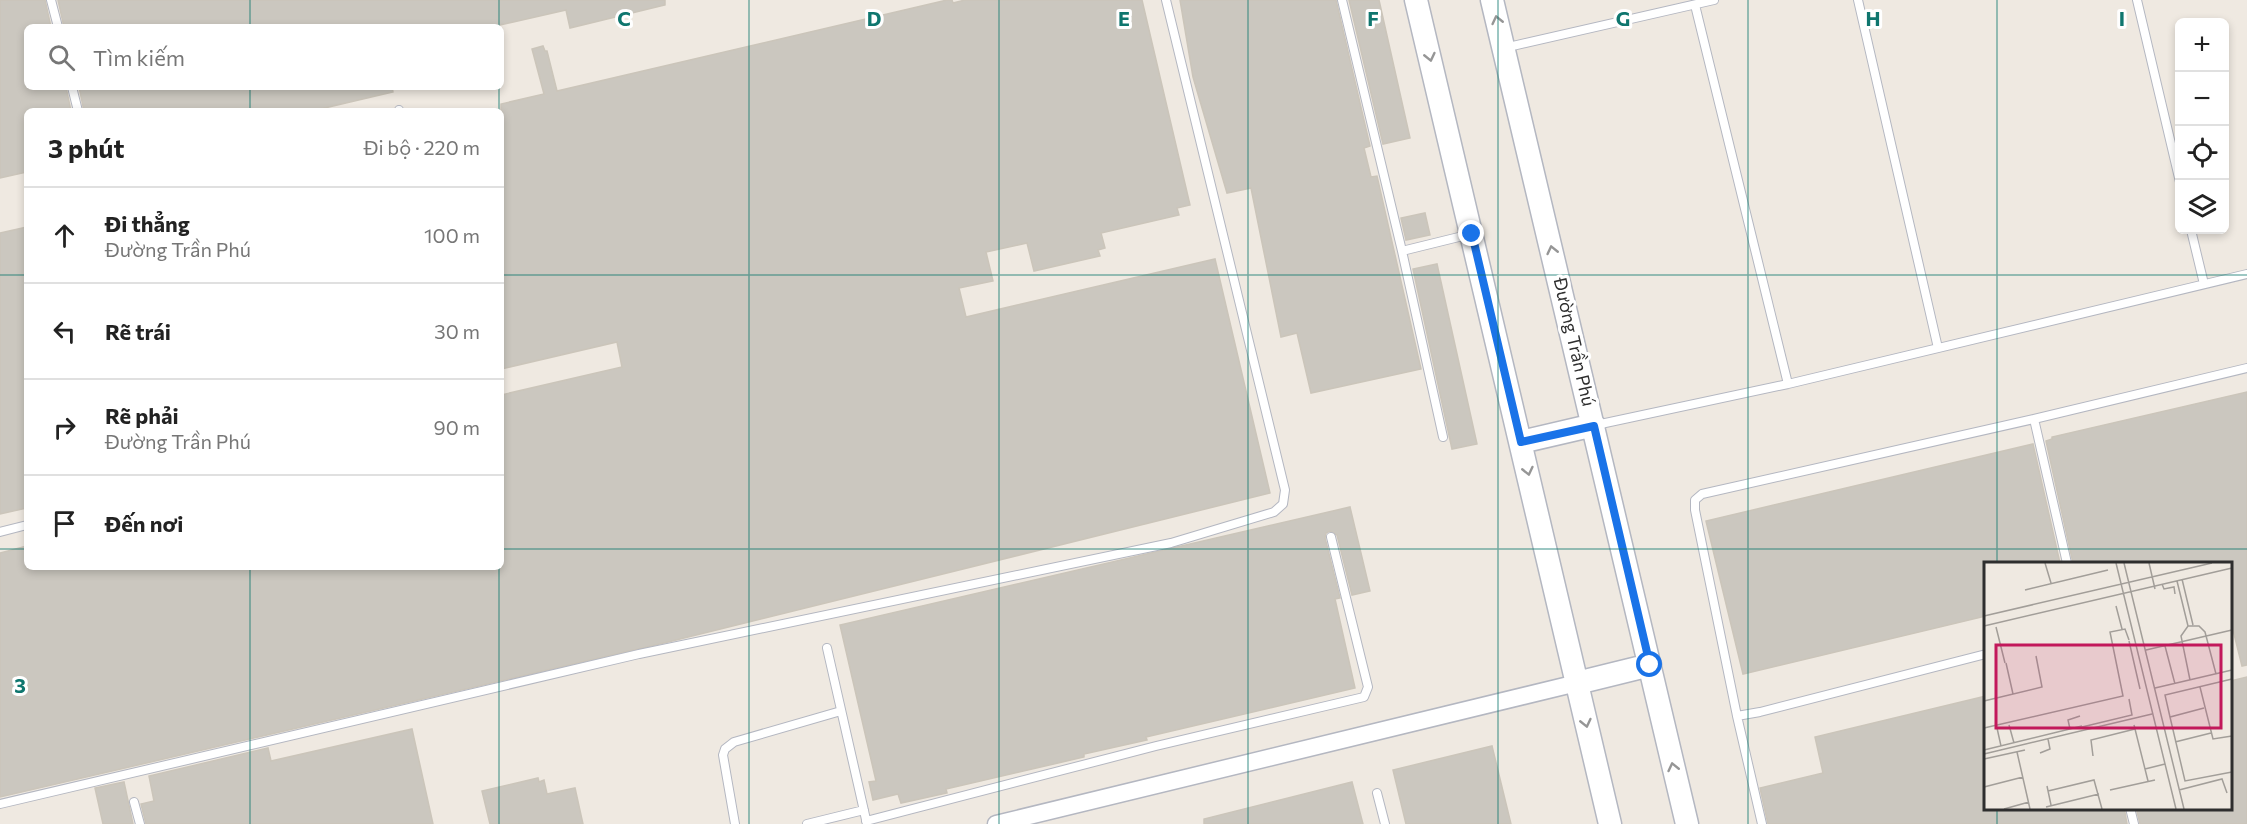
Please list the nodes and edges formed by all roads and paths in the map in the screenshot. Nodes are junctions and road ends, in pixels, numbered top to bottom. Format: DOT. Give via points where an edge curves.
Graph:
graph roads {
  1 [pos="51,0"];
  2 [pos="1166,0"];
  3 [pos="1342,0"];
  4 [pos="1416,0"];
  5 [pos="1492,0"];
  6 [pos="1714,0"];
  7 [pos="1858,0"];
  8 [pos="2137,0"];
  9 [pos="1695,5"];
  10 [pos="57,24"];
  11 [pos="1504,49"];
  12 [pos="73,90"];
  13 [pos="77,108"];
  14 [pos="2180,180"];
  15 [pos="1472,234"];
  16 [pos="2192,234"];
  17 [pos="1402,251"];
  18 [pos="2247,274"];
  19 [pos="2204,284"];
  20 [pos="1938,348"];
  21 [pos="2247,368"];
  22 [pos="1788,384"];
  23 [pos="2034,419"];
  24 [pos="1594,426"];
  25 [pos="1443,437"];
  26 [pos="1521,442"];
  27 [pos="24,526"];
  28 [pos="0,532"];
  29 [pos="1331,537"];
  30 [pos="2067,562"];
  31 [pos="827,648"];
  32 [pos="1984,655"];
  33 [pos="1650,665"];
  34 [pos="1577,683"];
  35 [pos="841,711"];
  36 [pos="1737,716"];
  37 [pos="1377,793"];
  38 [pos="134,802"];
  39 [pos="0,804"];
  40 [pos="2130,809"];
  41 [pos="864,810"];
  42 [pos="866,823"];
  43 [pos="140,824"];
  44 [pos="735,824"];
  45 [pos="807,824"];
  46 [pos="996,824"];
  47 [pos="1385,824"];
  48 [pos="1610,824"];
  49 [pos="1687,824"];
  50 [pos="1762,824"];
  51 [pos="2134,824"];
  1 -- 10 [label="lane"];
  2 -- 39 [label="lane" via="1285,490 1283,504 1274,512 1171,543 639,654"];
  3 -- 17 [label="lane"];
  4 -- 15 [label="main road, one-way"];
  11 -- 5 [label="main road, Đường Trần Phú, one-way"];
  6 -- 9 [label="lane"];
  7 -- 20 [label="lane"];
  8 -- 14 [label="lane"];
  9 -- 11 [label="lane"];
  9 -- 22 [label="lane"];
  24 -- 11 [label="main road, Đường Trần Phú, one-way"];
  12 -- 13 [label="lane"];
  15 -- 17 [label="lane"];
  15 -- 26 [label="main road"];
  16 -- 19 [label="lane"];
  17 -- 25 [label="lane"];
  18 -- 19 [label="lane"];
  19 -- 20 [label="lane"];
  20 -- 22 [label="lane"];
  21 -- 23 [label="lane"];
  22 -- 24 [label="lane"];
  23 -- 30 [label="lane"];
  23 -- 36 [label="lane" via="1702,494 1695,500"];
  24 -- 26 [label="main road"];
  24 -- 33 [label="main road, Đường Trần Phú"];
  26 -- 34 [label="main road, one-way"];
  27 -- 28 [label="lane"];
  29 -- 42 [label="lane" via="1368,687 1364,697 1156,746"];
  31 -- 35 [label="lane"];
  32 -- 36 [label="lane"];
  33 -- 34 [label="main road"];
  49 -- 33 [label="main road, Đường Trần Phú, one-way"];
  34 -- 46 [label="street"];
  34 -- 48 [label="main road, one-way"];
  35 -- 41 [label="lane"];
  35 -- 44 [label="lane" via="734,742 725,749"];
  36 -- 50 [label="lane"];
  37 -- 47 [label="lane"];
  38 -- 43 [label="lane"];
  40 -- 51 [label="lane"];
  41 -- 42 [label="lane"];
  41 -- 45 [label="lane"];
}
